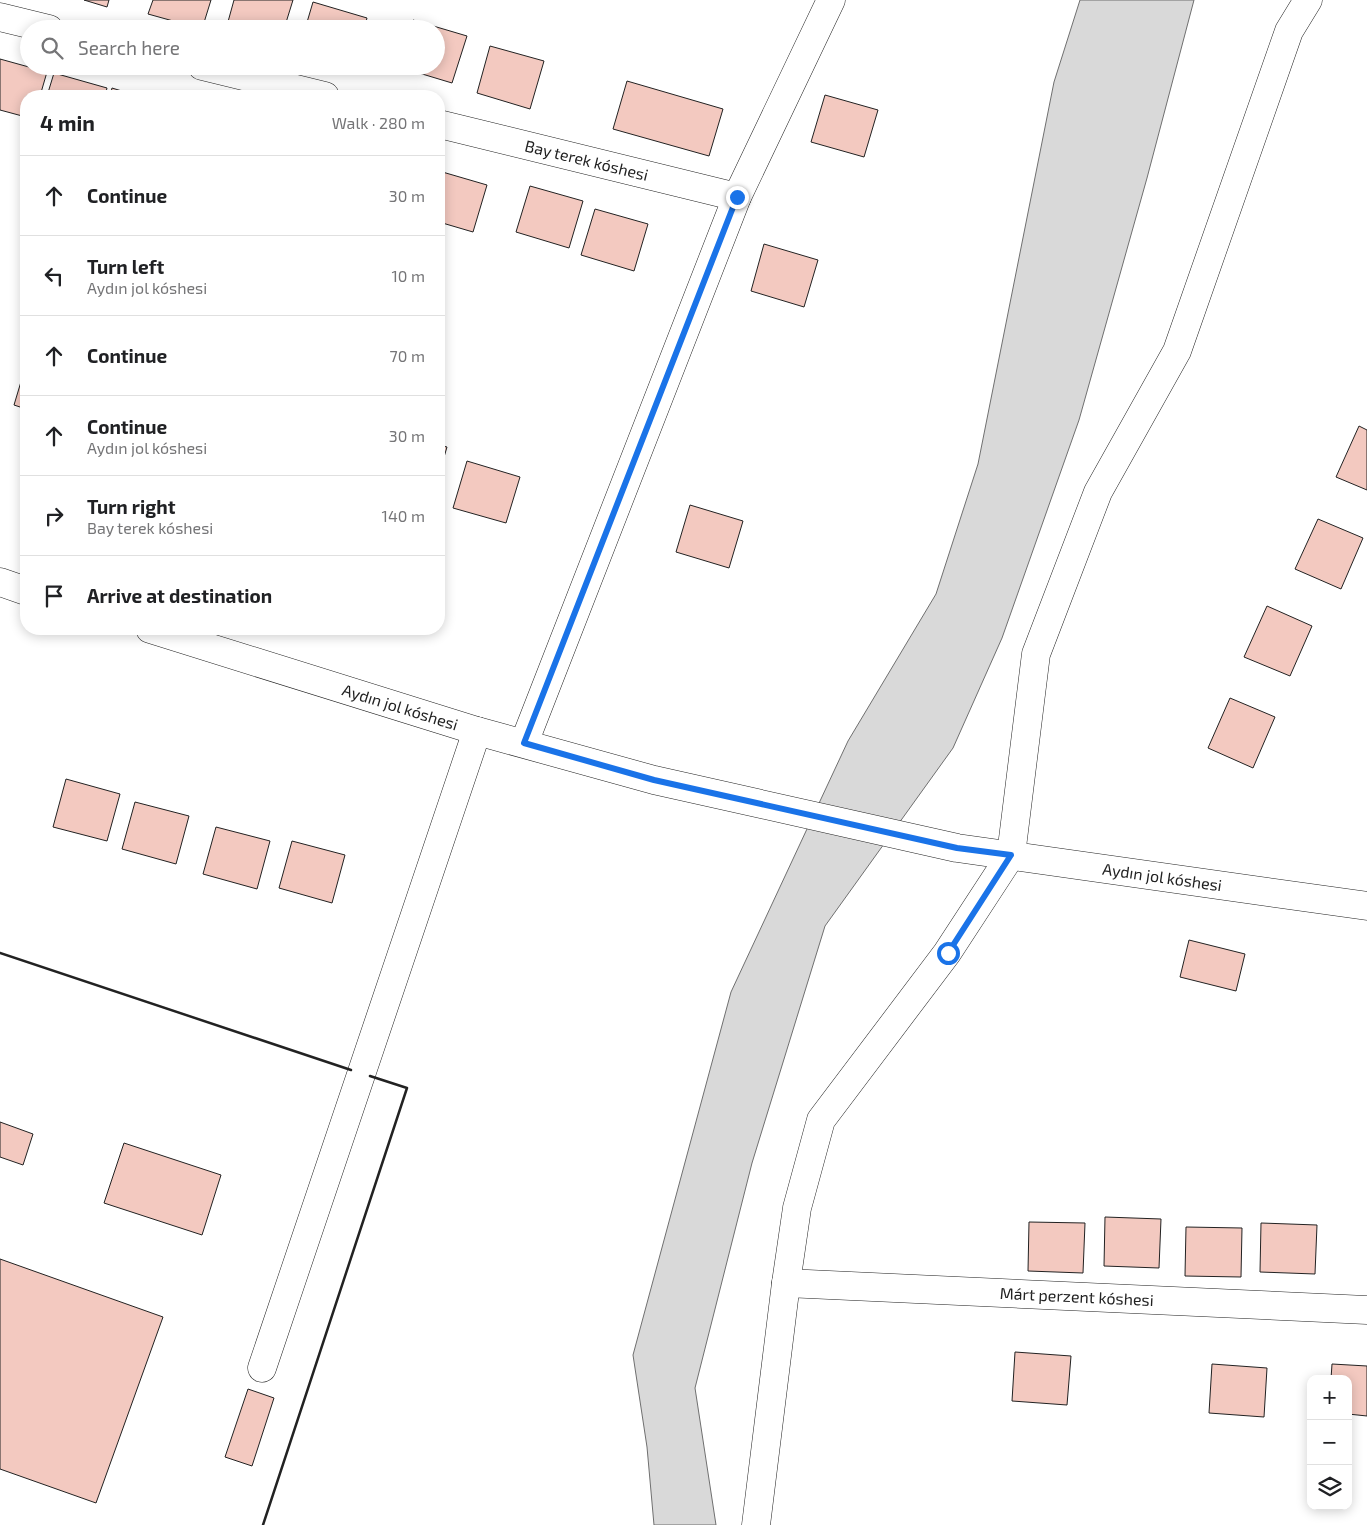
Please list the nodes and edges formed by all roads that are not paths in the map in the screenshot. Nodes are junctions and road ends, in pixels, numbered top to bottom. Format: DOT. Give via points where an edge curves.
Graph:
graph roads {
  1 [pos="831,0"];
  2 [pos="1308,0"];
  3 [pos="0,17"];
  4 [pos="20,22"];
  5 [pos="239,75"];
  6 [pos="300,90"];
  7 [pos="445,125"];
  8 [pos="737,197"];
  9 [pos="0,582"];
  10 [pos="20,588"];
  11 [pos="169,635"];
  12 [pos="477,731"];
  13 [pos="524,743"];
  14 [pos="1011,855"];
  15 [pos="1367,906"];
  16 [pos="786,1283"];
  17 [pos="1367,1310"];
  18 [pos="262,1368"];
  19 [pos="756,1525"];
  1 -- 8 [label="street"];
  2 -- 14 [label="street" via="1288,31 1177,351 1098,492 1036,654"];
  3 -- 4 [label="street"];
  5 -- 6 [label="street"];
  7 -- 8 [label="street, Bay terek kóshesi"];
  8 -- 13 [label="street"];
  9 -- 10 [label="street"];
  11 -- 12 [label="street, Aydın jol kóshesi"];
  12 -- 13 [label="street, Aydın jol kóshesi"];
  12 -- 18 [label="street"];
  13 -- 14 [label="street, Aydın jol kóshesi" via="654,780 957,848"];
  14 -- 15 [label="street, Aydın jol kóshesi"];
  14 -- 16 [label="street" via="948,953 821,1120 797,1208"];
  16 -- 17 [label="street, Márt perzent kóshesi"];
  16 -- 19 [label="street"];
}
